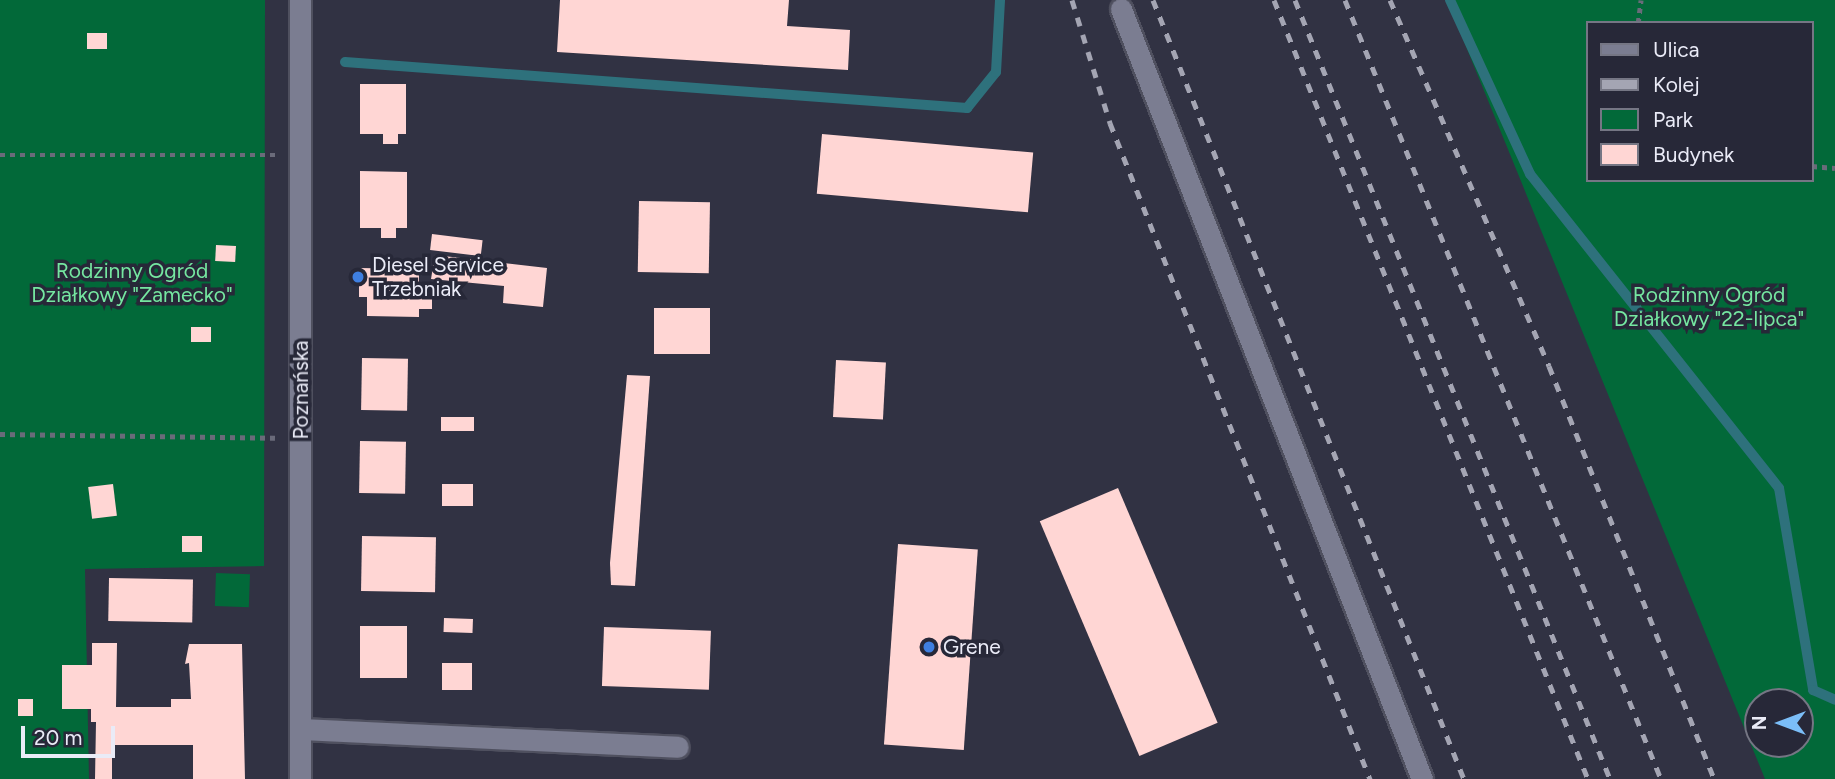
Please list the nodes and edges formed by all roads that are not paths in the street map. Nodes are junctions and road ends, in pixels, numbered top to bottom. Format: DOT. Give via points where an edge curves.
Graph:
graph roads {
  1 [pos="300,0"];
  2 [pos="1121,9"];
  3 [pos="301,729"];
  4 [pos="678,747"];
  5 [pos="300,779"];
  6 [pos="1422,779"];
  1 -- 3 [label="street, Poznańska"];
  2 -- 6 [label="street"];
  3 -- 4 [label="street"];
  3 -- 5 [label="street, Poznańska"];
}
